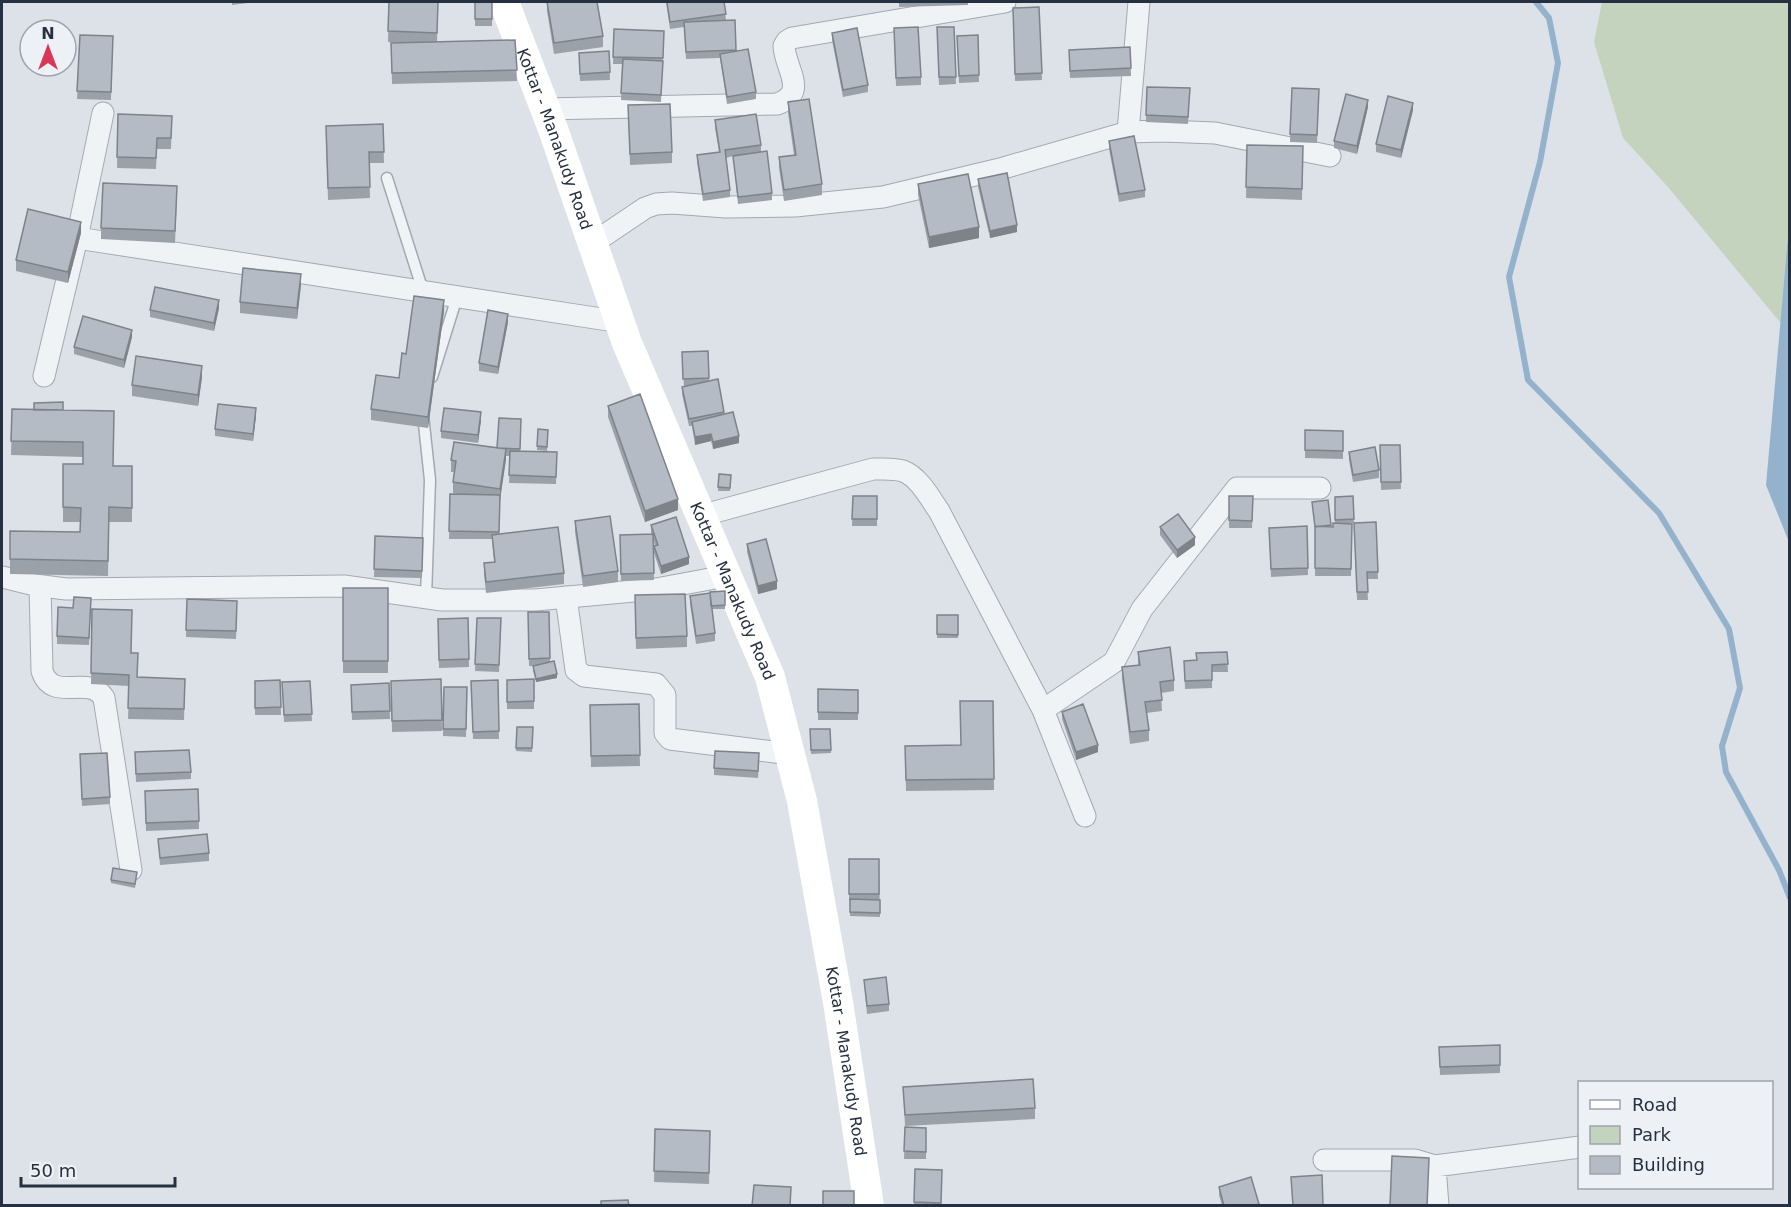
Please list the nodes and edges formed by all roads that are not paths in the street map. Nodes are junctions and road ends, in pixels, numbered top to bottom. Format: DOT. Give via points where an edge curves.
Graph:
graph roads {
  1 [pos="504,2"];
  2 [pos="1005,2"];
  3 [pos="1138,2"];
  4 [pos="545,109"];
  5 [pos="103,113"];
  6 [pos="1128,132"];
  7 [pos="1330,156"];
  8 [pos="387,178"];
  9 [pos="77,238"];
  10 [pos="593,243"];
  11 [pos="423,291"];
  12 [pos="457,297"];
  13 [pos="621,322"];
  14 [pos="44,376"];
  15 [pos="430,386"];
  16 [pos="423,408"];
  17 [pos="1320,488"];
  18 [pos="700,516"];
  19 [pos="726,576"];
  20 [pos="2,577"];
  21 [pos="40,585"];
  22 [pos="426,597"];
  23 [pos="566,597"];
  24 [pos="1043,710"];
  25 [pos="790,754"];
  26 [pos="1085,816"];
  27 [pos="131,870"];
  28 [pos="1578,1147"];
  29 [pos="1324,1160"];
  30 [pos="1435,1166"];
  31 [pos="868,1206"];
  32 [pos="1438,1206"];
  1 -- 4 [label="main road, Kottar - Manakudy Road"];
  2 -- 4 [label="street" via="792,38 784,46 794,91 788,100 777,104"];
  3 -- 6 [label="street"];
  4 -- 10 [label="main road, Kottar - Manakudy Road"];
  5 -- 9 [label="street"];
  6 -- 7 [label="street" via="1215,133"];
  6 -- 10 [label="street" via="1000,170 884,197 795,206 656,204"];
  8 -- 11 [label="lane"];
  9 -- 11 [label="street"];
  9 -- 14 [label="street"];
  10 -- 13 [label="main road, Kottar - Manakudy Road"];
  11 -- 12 [label="street"];
  12 -- 13 [label="street"];
  12 -- 15 [label="lane"];
  13 -- 18 [label="main road, Kottar - Manakudy Road"];
  16 -- 22 [label="lane" via="430,480"];
  17 -- 24 [label="street" via="1237,488 1142,609 1114,662"];
  18 -- 19 [label="main road, Kottar - Manakudy Road"];
  18 -- 24 [label="street" via="873,469 910,475 939,511"];
  19 -- 23 [label="street" via="656,589"];
  19 -- 25 [label="main road, Kottar - Manakudy Road" via="770,677"];
  20 -- 21 [label="street"];
  21 -- 22 [label="street" via="111,589 344,585"];
  21 -- 27 [label="street" via="44,678 54,687 94,688 104,698"];
  22 -- 23 [label="street"];
  23 -- 25 [label="street" via="576,670 584,676 656,684 665,695 665,733 670,739"];
  24 -- 26 [label="street"];
  25 -- 31 [label="main road, Kottar - Manakudy Road" via="836,991"];
  28 -- 30 [label="street"];
  29 -- 30 [label="street" via="1415,1160"];
  30 -- 32 [label="street"];
}
